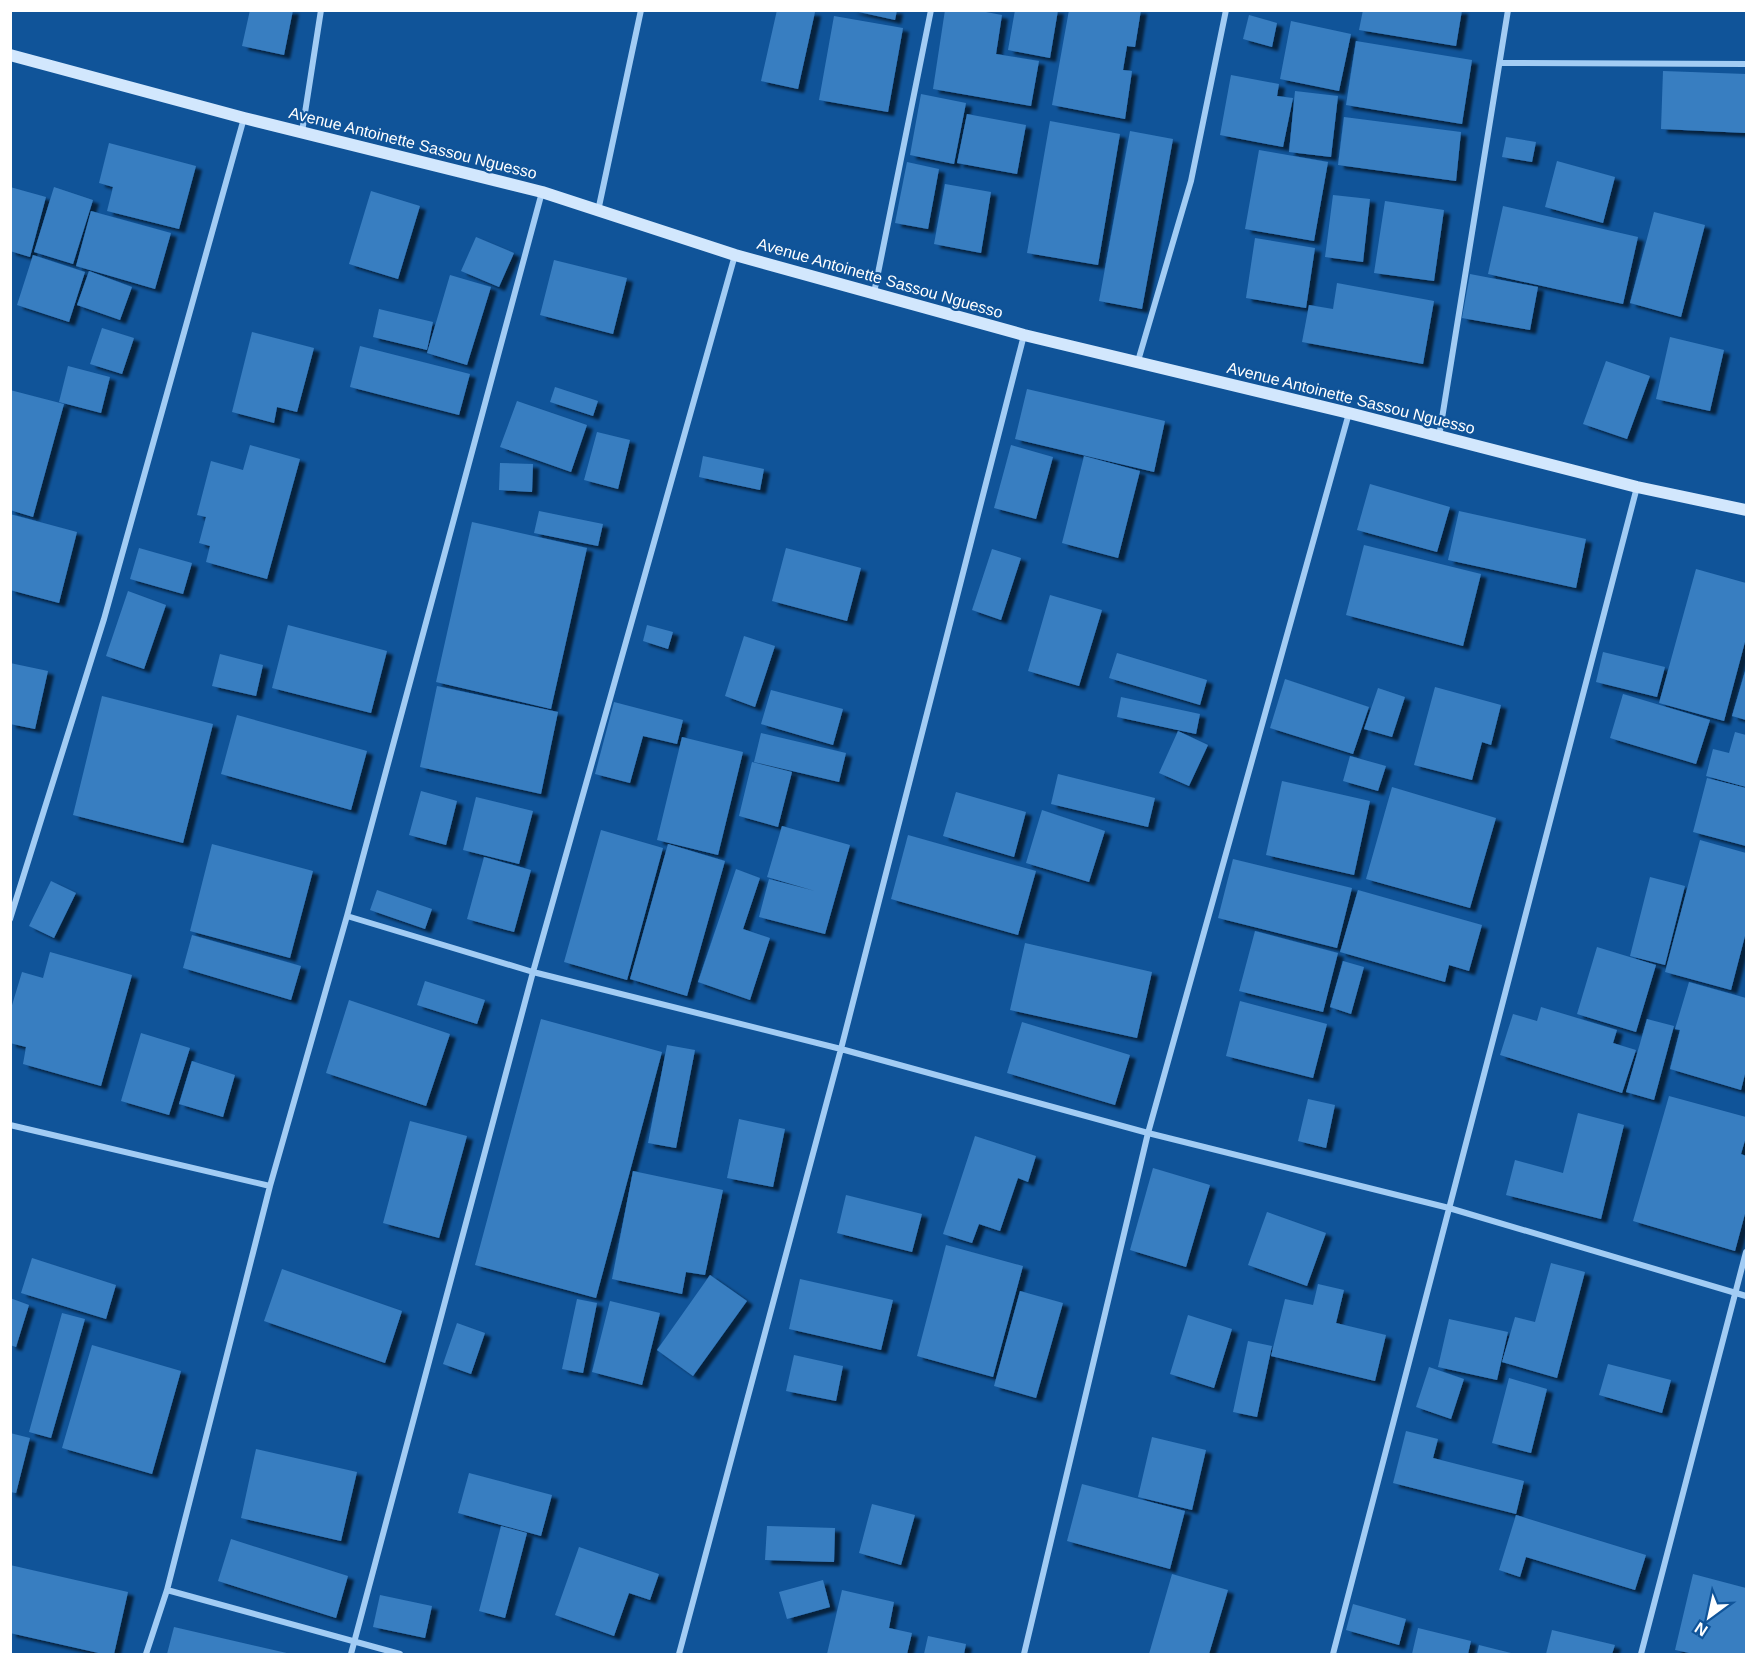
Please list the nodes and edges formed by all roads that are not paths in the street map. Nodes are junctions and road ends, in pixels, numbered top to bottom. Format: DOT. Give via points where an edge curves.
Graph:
graph roads {
  1 [pos="321,10"];
  2 [pos="641,10"];
  3 [pos="931,10"];
  4 [pos="1226,10"];
  5 [pos="1508,10"];
  6 [pos="10,55"];
  7 [pos="1501,63"];
  8 [pos="1746,64"];
  9 [pos="244,118"];
  10 [pos="302,132"];
  11 [pos="542,192"];
  12 [pos="598,211"];
  13 [pos="735,255"];
  14 [pos="874,294"];
  15 [pos="1024,335"];
  16 [pos="1138,361"];
  17 [pos="1349,413"];
  18 [pos="1439,438"];
  19 [pos="1637,487"];
  20 [pos="1746,510"];
  21 [pos="347,916"];
  22 [pos="10,919"];
  23 [pos="533,972"];
  24 [pos="841,1049"];
  25 [pos="10,1125"];
  26 [pos="1148,1133"];
  27 [pos="270,1186"];
  28 [pos="1449,1208"];
  29 [pos="1746,1252"];
  30 [pos="1736,1293"];
  31 [pos="1746,1296"];
  32 [pos="167,1590"];
  33 [pos="354,1642"];
  34 [pos="146,1654"];
  35 [pos="351,1654"];
  36 [pos="400,1654"];
  37 [pos="679,1654"];
  38 [pos="1024,1654"];
  39 [pos="1333,1654"];
  40 [pos="1641,1654"];
  1 -- 10 [label="street"];
  2 -- 12 [label="street"];
  3 -- 14 [label="street"];
  4 -- 16 [label="street" via="1191,181"];
  5 -- 7 [label="street"];
  6 -- 9 [label="street, Avenue Antoinette Sassou Nguesso"];
  7 -- 8 [label="street"];
  7 -- 18 [label="street"];
  9 -- 10 [label="street, Avenue Antoinette Sassou Nguesso"];
  9 -- 22 [label="street" via="104,619"];
  10 -- 11 [label="street, Avenue Antoinette Sassou Nguesso"];
  11 -- 12 [label="street, Avenue Antoinette Sassou Nguesso"];
  11 -- 21 [label="street"];
  12 -- 13 [label="street, Avenue Antoinette Sassou Nguesso"];
  13 -- 14 [label="street, Avenue Antoinette Sassou Nguesso"];
  13 -- 23 [label="street"];
  14 -- 15 [label="street, Avenue Antoinette Sassou Nguesso"];
  15 -- 16 [label="street, Avenue Antoinette Sassou Nguesso"];
  15 -- 24 [label="street"];
  16 -- 17 [label="street, Avenue Antoinette Sassou Nguesso"];
  17 -- 18 [label="street, Avenue Antoinette Sassou Nguesso"];
  17 -- 26 [label="street"];
  18 -- 19 [label="street, Avenue Antoinette Sassou Nguesso"];
  19 -- 20 [label="street, Avenue Antoinette Sassou Nguesso"];
  19 -- 28 [label="street"];
  21 -- 23 [label="street"];
  21 -- 27 [label="street"];
  23 -- 24 [label="street"];
  23 -- 33 [label="street"];
  24 -- 26 [label="street"];
  24 -- 37 [label="street"];
  25 -- 27 [label="street"];
  26 -- 28 [label="street"];
  26 -- 38 [label="street"];
  27 -- 32 [label="street"];
  28 -- 30 [label="street"];
  28 -- 39 [label="street"];
  29 -- 30 [label="street"];
  30 -- 31 [label="street"];
  30 -- 40 [label="street"];
  32 -- 33 [label="street"];
  32 -- 34 [label="street"];
  33 -- 35 [label="street"];
  33 -- 36 [label="street"];
}
